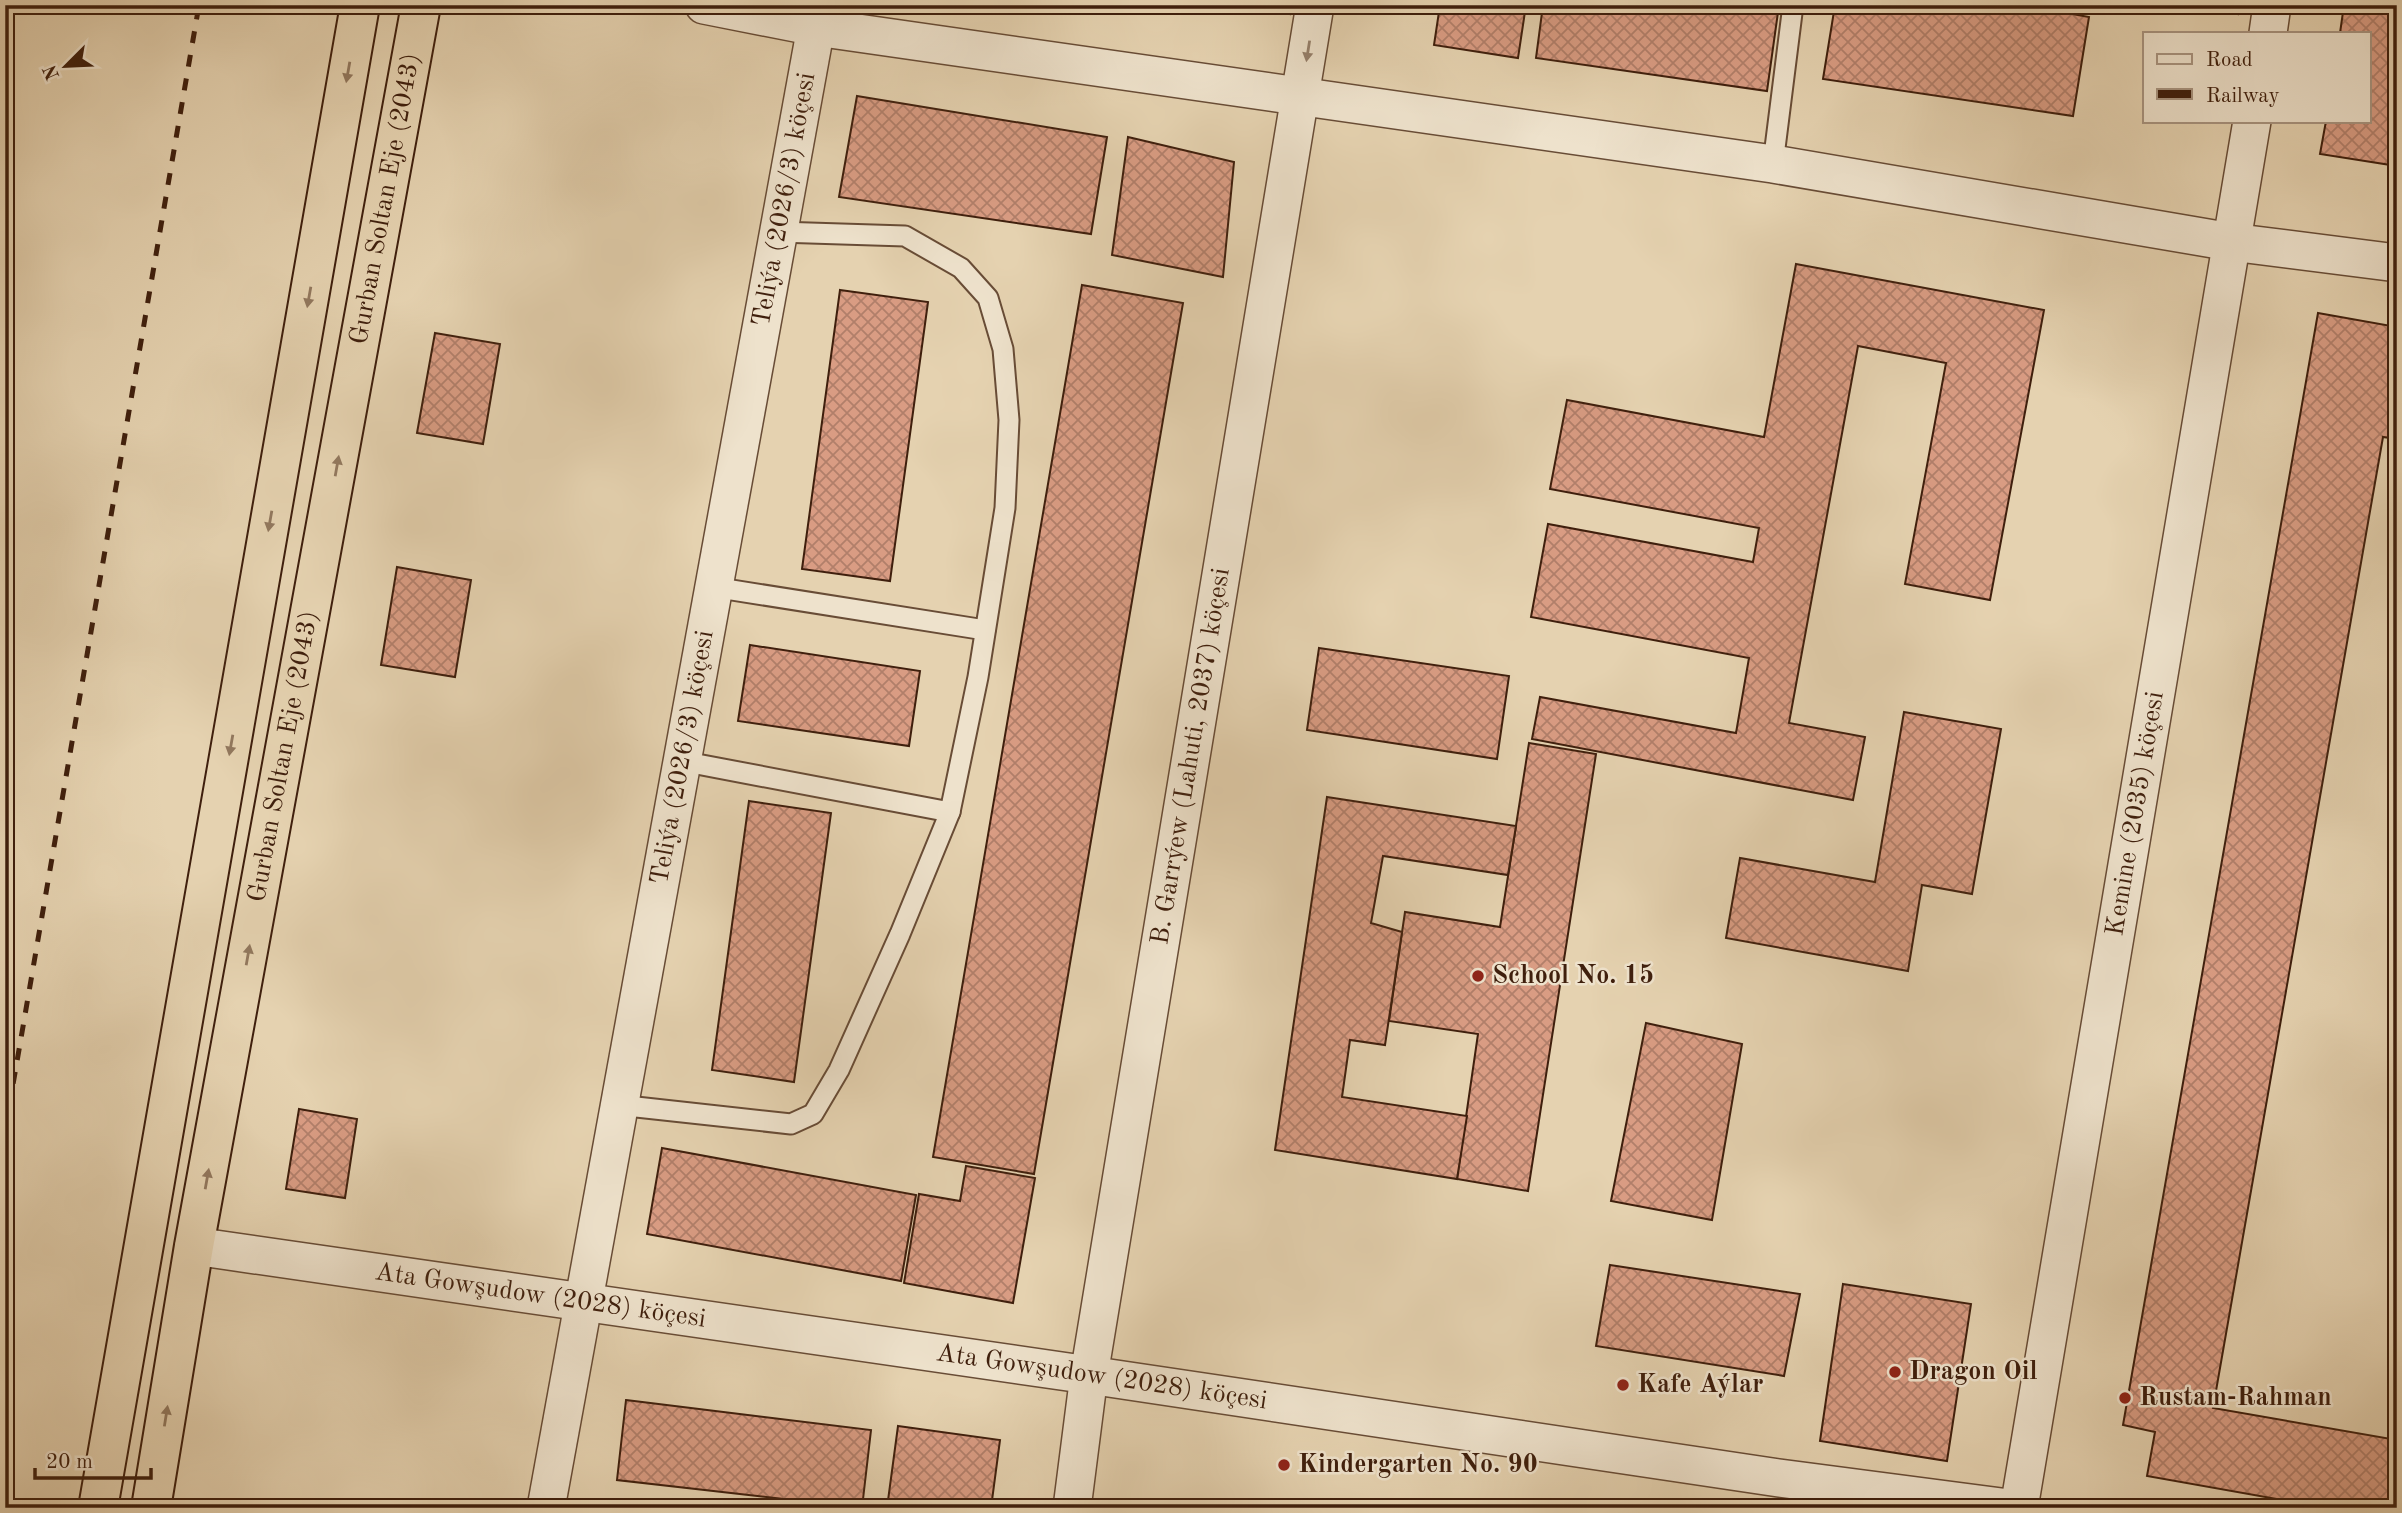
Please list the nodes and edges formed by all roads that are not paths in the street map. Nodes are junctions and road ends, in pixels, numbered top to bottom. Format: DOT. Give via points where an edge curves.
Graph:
graph roads {
  1 [pos="360,5"];
  2 [pos="421,5"];
  3 [pos="704,5"];
  4 [pos="1315,5"];
  5 [pos="1793,5"];
  6 [pos="2272,5"];
  7 [pos="818,16"];
  8 [pos="2268,32"];
  9 [pos="1300,96"];
  10 [pos="2252,122"];
  11 [pos="1773,164"];
  12 [pos="778,232"];
  13 [pos="2231,242"];
  14 [pos="2397,263"];
  15 [pos="713,587"];
  16 [pos="985,630"];
  17 [pos="681,761"];
  18 [pos="950,812"];
  19 [pos="618,1105"];
  20 [pos="194,1246"];
  21 [pos="582,1302"];
  22 [pos="1089,1375"];
  23 [pos="1777,1493"];
  24 [pos="98,1508"];
  25 [pos="151,1508"];
  26 [pos="546,1508"];
  27 [pos="1072,1508"];
  28 [pos="2009,1508"];
  29 [pos="2019,1508"];
  1 -- 24 [label="highway, Gurban Soltan Eje (2043), one-way"];
  20 -- 2 [label="highway, Gurban Soltan Eje (2043), one-way"];
  3 -- 7 [label="street"];
  4 -- 9 [label="street, B. Garrýew (Lahuti, 2037) köçesi, one-way"];
  5 -- 11 [label="lane"];
  6 -- 8 [label="street"];
  7 -- 9 [label="street"];
  7 -- 12 [label="street, Teliýa (2026/3) köçesi"];
  9 -- 11 [label="street"];
  9 -- 22 [label="street, B. Garrýew (Lahuti, 2037) köçesi"];
  10 -- 13 [label="street, Kemine (2035) köçesi"];
  11 -- 13 [label="street"];
  12 -- 15 [label="street, Teliýa (2026/3) köçesi"];
  12 -- 16 [label="lane" via="905,236 961,268 988,298 1003,349 1009,421 1005,508"];
  13 -- 14 [label="street"];
  13 -- 29 [label="street, Kemine (2035) köçesi"];
  15 -- 16 [label="lane"];
  15 -- 17 [label="street, Teliýa (2026/3) köçesi"];
  16 -- 18 [label="lane"];
  17 -- 18 [label="lane"];
  17 -- 19 [label="street, Teliýa (2026/3) köçesi"];
  18 -- 19 [label="lane" via="839,1070 813,1114 791,1124"];
  19 -- 21 [label="street, Teliýa (2026/3) köçesi"];
  20 -- 21 [label="street, Ata Gowşudow (2028) köçesi"];
  25 -- 20 [label="highway, Gurban Soltan Eje (2043), one-way"];
  21 -- 22 [label="street, Ata Gowşudow (2028) köçesi"];
  21 -- 26 [label="street, Teliýa (2026/3) köçesi"];
  22 -- 23 [label="street, Ata Gowşudow (2028) köçesi"];
  22 -- 27 [label="street, B. Garrýew (Lahuti, 2037) köçesi"];
  23 -- 28 [label="street, Ata Gowşudow (2028) köçesi"];
}
